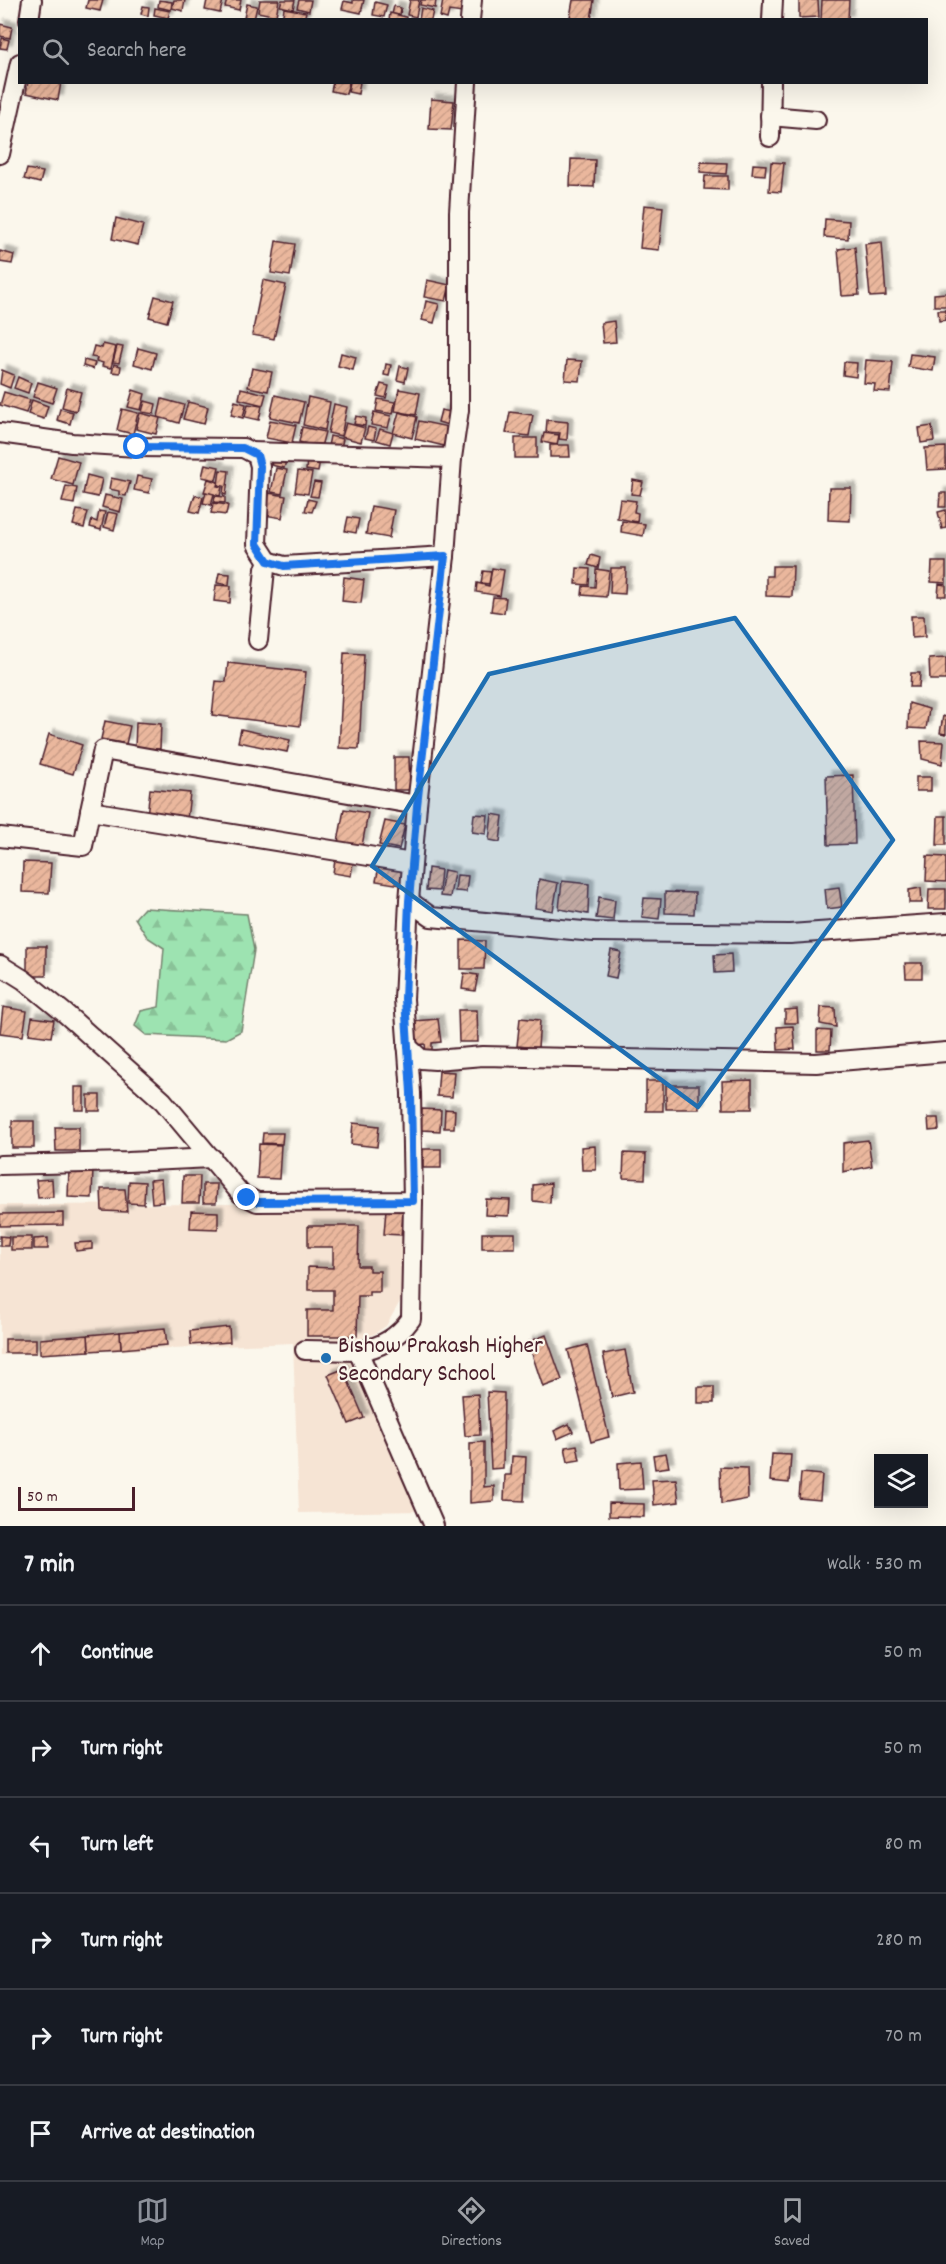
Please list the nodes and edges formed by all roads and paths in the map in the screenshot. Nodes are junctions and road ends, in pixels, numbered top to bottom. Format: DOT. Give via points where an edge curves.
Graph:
graph roads {
  1 [pos="32,0"];
  2 [pos="472,0"];
  3 [pos="773,0"];
  4 [pos="29,18"];
  5 [pos="471,18"];
  6 [pos="772,18"];
  7 [pos="18,72"];
  8 [pos="467,84"];
  9 [pos="771,84"];
  10 [pos="770,116"];
  11 [pos="816,120"];
  12 [pos="770,137"];
  13 [pos="0,153"];
  14 [pos="0,433"];
  15 [pos="251,452"];
  16 [pos="452,458"];
  17 [pos="445,556"];
  18 [pos="268,561"];
  19 [pos="258,640"];
  20 [pos="417,806"];
  21 [pos="90,811"];
  22 [pos="0,837"];
  23 [pos="412,863"];
  24 [pos="409,901"];
  25 [pos="946,923"];
  26 [pos="0,965"];
  27 [pos="407,1046"];
  28 [pos="946,1052"];
  29 [pos="441,1059"];
  30 [pos="411,1093"];
  31 [pos="212,1158"];
  32 [pos="0,1165"];
  33 [pos="413,1201"];
  34 [pos="305,1350"];
  35 [pos="358,1351"];
  36 [pos="434,1526"];
  1 -- 4 [label="street"];
  2 -- 5 [label="street"];
  3 -- 6 [label="street"];
  7 -- 13 [label="street"];
  8 -- 16 [label="street" via="459,212 459,410"];
  9 -- 10 [label="street"];
  10 -- 11 [label="street"];
  10 -- 12 [label="street"];
  14 -- 15 [label="street" via="72,443 243,448"];
  15 -- 16 [label="street"];
  15 -- 18 [label="street" via="257,455 260,466 257,544"];
  16 -- 17 [label="street"];
  17 -- 18 [label="street" via="284,566"];
  17 -- 20 [label="street"];
  18 -- 19 [label="street"];
  20 -- 21 [label="street" via="103,750"];
  20 -- 23 [label="street"];
  21 -- 22 [label="street" via="83,846"];
  21 -- 23 [label="street"];
  23 -- 24 [label="street"];
  24 -- 25 [label="street" via="431,917 594,932 790,934"];
  24 -- 27 [label="street"];
  26 -- 31 [label="street" via="67,1015 163,1101"];
  27 -- 29 [label="street" via="421,1059"];
  27 -- 30 [label="street"];
  28 -- 29 [label="street" via="816,1063 483,1056"];
  29 -- 30 [label="street" via="423,1070"];
  30 -- 33 [label="street"];
  31 -- 32 [label="street"];
  31 -- 33 [label="street" via="241,1194 257,1202"];
  33 -- 35 [label="street" via="411,1319 400,1334 374,1349"];
  34 -- 35 [label="street"];
  35 -- 36 [label="street"];
}
